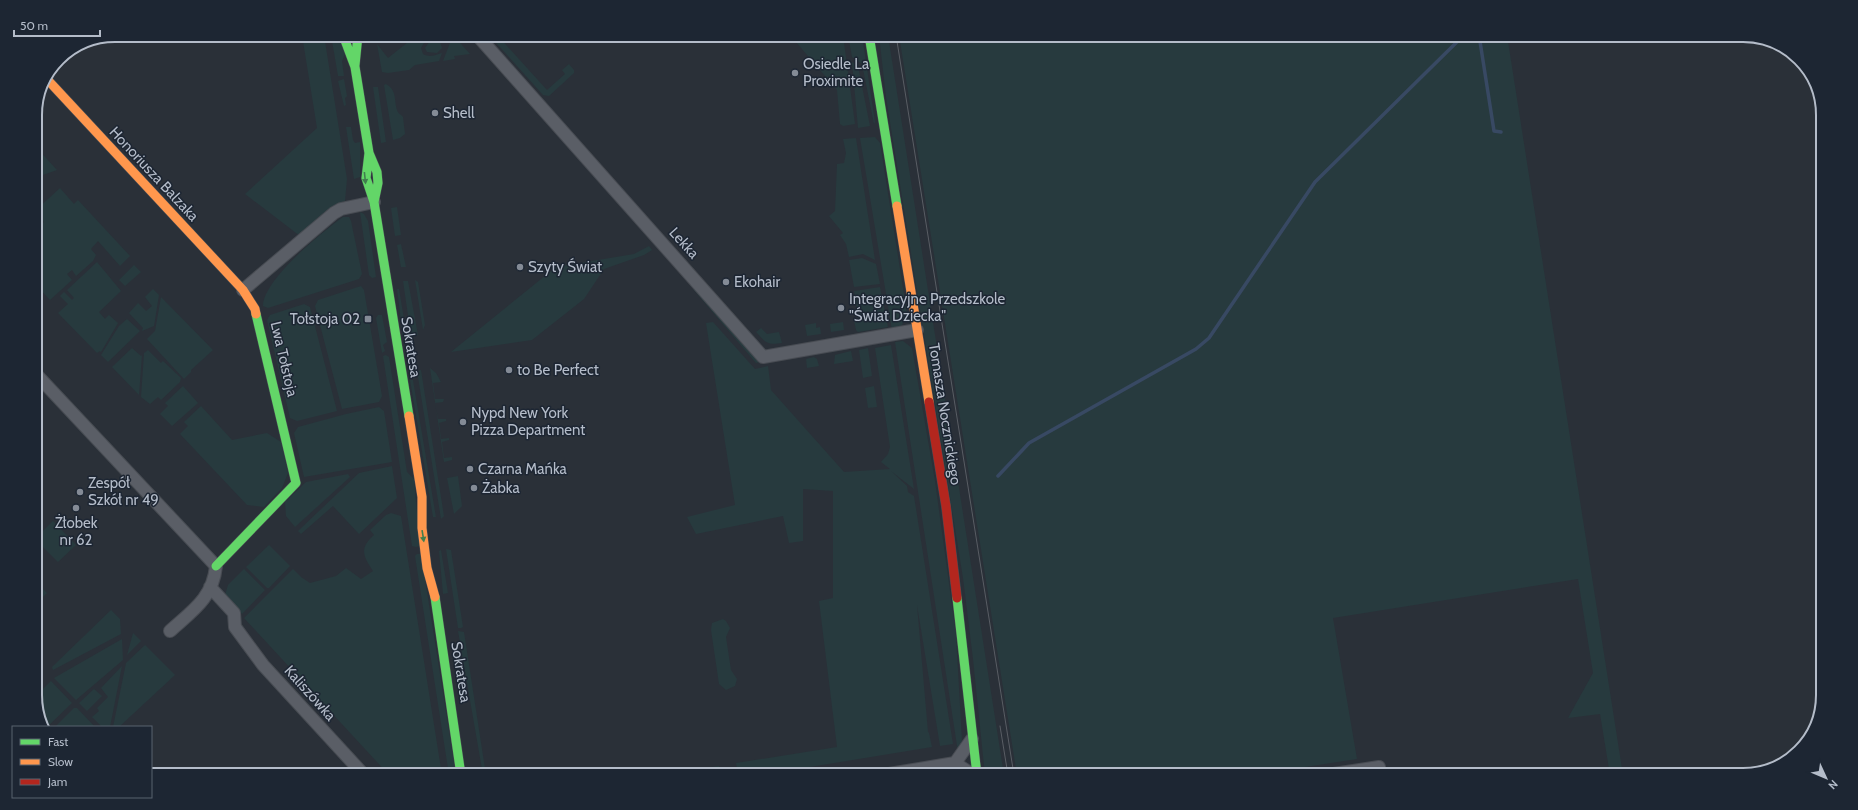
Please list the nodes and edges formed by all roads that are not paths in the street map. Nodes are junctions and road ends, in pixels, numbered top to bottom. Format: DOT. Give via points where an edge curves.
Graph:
graph roads {
  1 [pos="346,42"];
  2 [pos="357,42"];
  3 [pos="483,42"];
  4 [pos="870,42"];
  5 [pos="355,67"];
  6 [pos="49,82"];
  7 [pos="374,202"];
  8 [pos="243,290"];
  9 [pos="917,330"];
  10 [pos="42,380"];
  11 [pos="422,497"];
  12 [pos="433,526"];
  13 [pos="216,566"];
  14 [pos="438,575"];
  15 [pos="210,587"];
  16 [pos="437,606"];
  17 [pos="170,631"];
  18 [pos="454,719"];
  19 [pos="972,739"];
  20 [pos="469,762"];
  21 [pos="955,763"];
  22 [pos="358,768"];
  23 [pos="460,768"];
  24 [pos="925,768"];
  25 [pos="962,768"];
  26 [pos="976,768"];
  1 -- 5 [label="street, Sokratesa"];
  2 -- 5 [label="street, Sokratesa"];
  3 -- 9 [label="street, Lekka" via="764,357"];
  4 -- 9 [label="street, Tomasza Nocznickiego"];
  5 -- 7 [label="street, Sokratesa" via="368,154 375,166 378,182"];
  6 -- 8 [label="street, Honoriusza Balzaka"];
  7 -- 8 [label="street" via="341,209 334,213"];
  7 -- 11 [label="street, Sokratesa"];
  8 -- 13 [label="street, Lwa Tołstoja" via="252,301 258,316 296,483"];
  9 -- 19 [label="street, Tomasza Nocznickiego" via="951,545"];
  10 -- 13 [label="street"];
  11 -- 12 [label="street, Sokratesa"];
  11 -- 16 [label="street, Sokratesa, one-way" via="422,528 427,568"];
  13 -- 15 [label="street, Lwa Tołstoja"];
  14 -- 16 [label="street, Sokratesa"];
  15 -- 17 [label="street, Lwa Tołstoja" via="204,601"];
  15 -- 22 [label="street, Kaliszówka" via="234,613 234,626 263,665"];
  16 -- 18 [label="street, Sokratesa"];
  18 -- 20 [label="street, Sokratesa"];
  18 -- 23 [label="street, Sokratesa"];
  19 -- 21 [label="street"];
  19 -- 26 [label="street, Tomasza Nocznickiego"];
  21 -- 24 [label="street"];
  21 -- 25 [label="street"];
}
